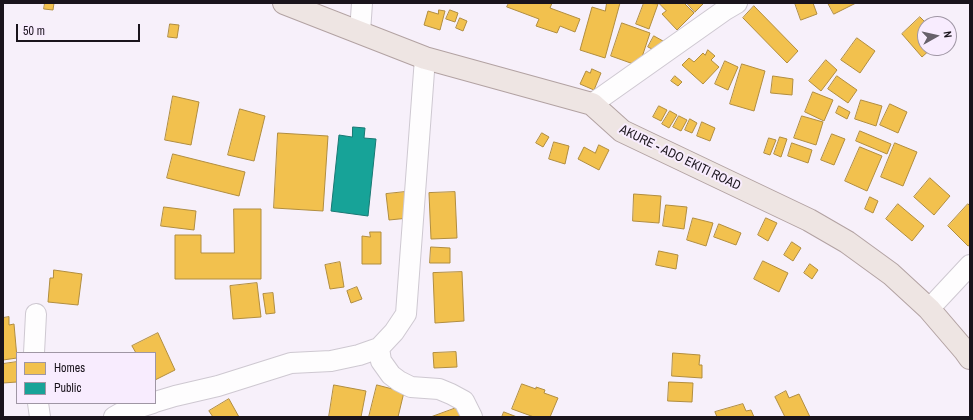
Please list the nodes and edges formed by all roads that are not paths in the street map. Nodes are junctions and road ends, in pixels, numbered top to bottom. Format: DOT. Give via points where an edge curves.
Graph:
graph roads {
  1 [pos="284,3"];
  2 [pos="362,3"];
  3 [pos="737,3"];
  4 [pos="360,32"];
  5 [pos="425,58"];
  6 [pos="592,104"];
  7 [pos="970,265"];
  8 [pos="929,309"];
  9 [pos="36,314"];
  10 [pos="379,348"];
  11 [pos="34,352"];
  12 [pos="968,352"];
  13 [pos="156,402"];
  14 [pos="38,404"];
  15 [pos="151,404"];
  16 [pos="40,417"];
  17 [pos="114,417"];
  18 [pos="472,417"];
  1 -- 4 [label="main road, AKURE - ADO EKITI ROAD"];
  2 -- 4 [label="street"];
  3 -- 6 [label="street"];
  4 -- 5 [label="main road, AKURE - ADO EKITI ROAD"];
  5 -- 6 [label="main road, AKURE - ADO EKITI ROAD"];
  5 -- 10 [label="street" via="406,314"];
  6 -- 8 [label="main road, AKURE - ADO EKITI ROAD" via="622,131 809,220 847,242 891,274"];
  7 -- 8 [label="street"];
  8 -- 12 [label="main road, AKURE - ADO EKITI ROAD"];
  9 -- 11 [label="street"];
  10 -- 13 [label="street" via="331,360 291,363"];
  10 -- 18 [label="street" via="381,361 399,382 411,387 439,389 451,394 464,401"];
  14 -- 16 [label="street"];
  15 -- 17 [label="street"];
}
